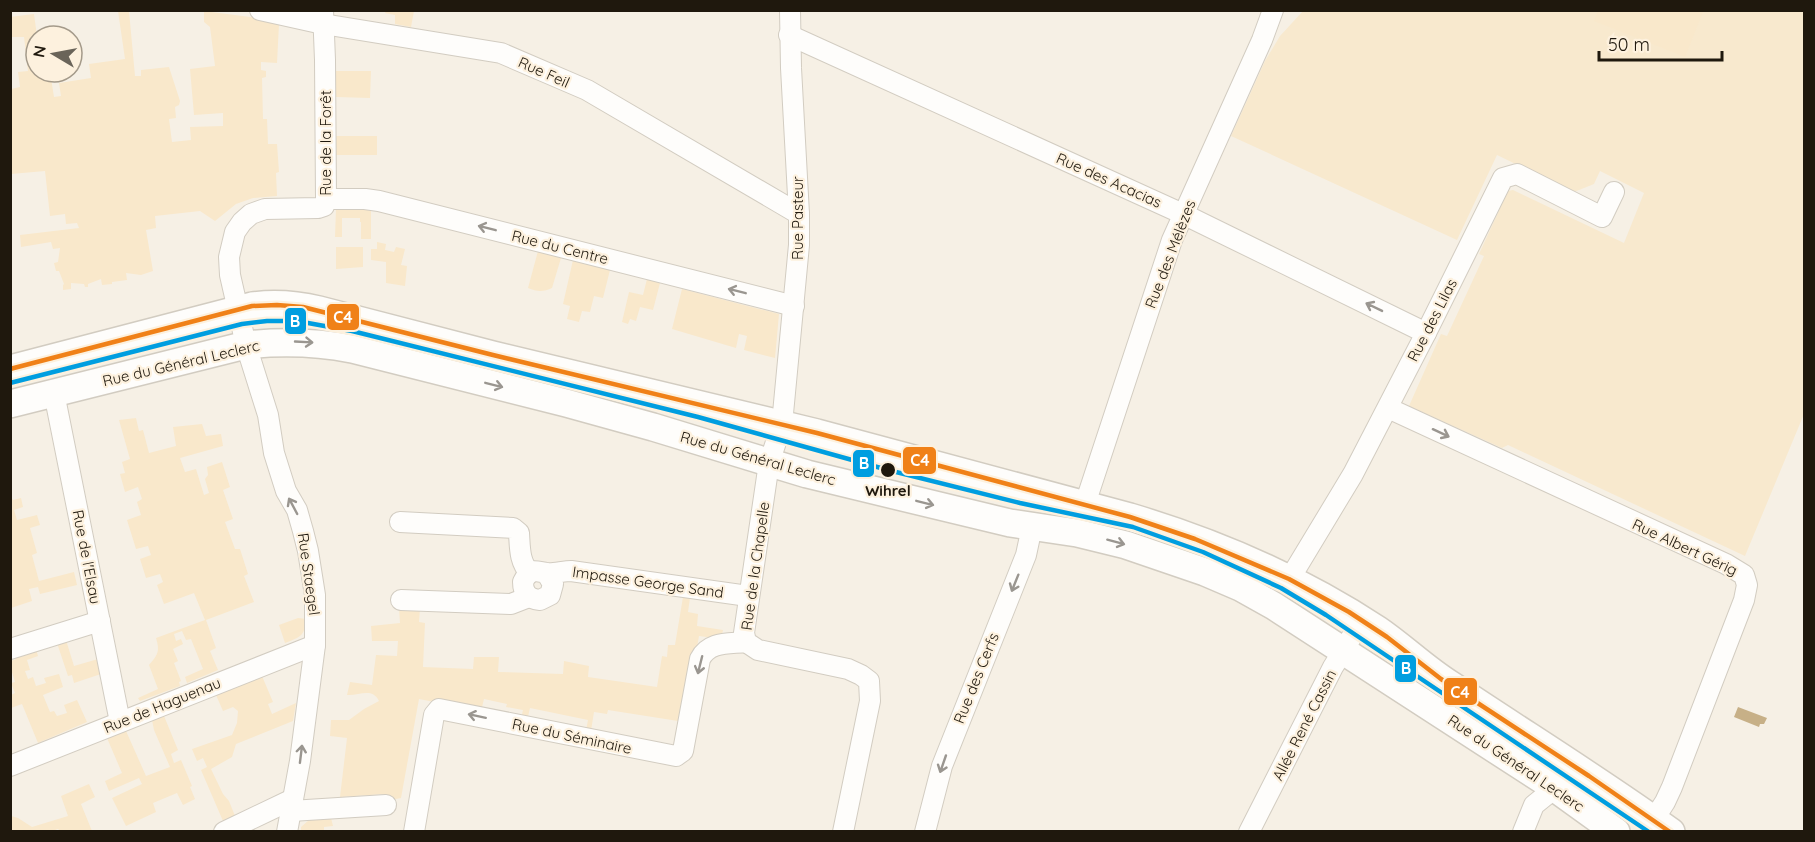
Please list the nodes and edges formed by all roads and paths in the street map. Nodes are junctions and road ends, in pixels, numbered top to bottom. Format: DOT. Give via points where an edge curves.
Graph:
graph roads {
  1 [pos="260,10"];
  2 [pos="790,10"];
  3 [pos="1273,10"];
  4 [pos="323,17"];
  5 [pos="789,35"];
  6 [pos="1614,192"];
  7 [pos="326,199"];
  8 [pos="799,214"];
  9 [pos="1183,214"];
  10 [pos="794,306"];
  11 [pos="238,309"];
  12 [pos="1426,333"];
  13 [pos="246,345"];
  14 [pos="10,369"];
  15 [pos="54,393"];
  16 [pos="10,404"];
  17 [pos="1388,408"];
  18 [pos="782,424"];
  19 [pos="770,462"];
  20 [pos="1085,504"];
  21 [pos="400,522"];
  22 [pos="1032,527"];
  23 [pos="538,573"];
  24 [pos="1289,580"];
  25 [pos="748,596"];
  26 [pos="401,600"];
  27 [pos="1362,620"];
  28 [pos="100,621"];
  29 [pos="746,642"];
  30 [pos="315,645"];
  31 [pos="10,649"];
  32 [pos="1343,649"];
  33 [pos="120,722"];
  34 [pos="10,766"];
  35 [pos="1555,788"];
  36 [pos="292,805"];
  37 [pos="386,805"];
  38 [pos="1662,825"];
  39 [pos="224,831"];
  40 [pos="287,831"];
  41 [pos="414,831"];
  42 [pos="843,831"];
  43 [pos="925,831"];
  44 [pos="1249,831"];
  45 [pos="1523,831"];
  46 [pos="1617,831"];
  1 -- 4 [label="street, Rue Feil"];
  2 -- 5 [label="street, Rue Pasteur"];
  3 -- 9 [label="street, Rue des Mélèzes"];
  4 -- 7 [label="street, Rue de la Forêt"];
  4 -- 8 [label="street, Rue Feil" via="501,52 587,90"];
  5 -- 8 [label="street, Rue Pasteur"];
  5 -- 9 [label="street, Rue des Acacias"];
  6 -- 12 [label="street, Rue des Lilas" via="1602,217 1517,174 1503,178"];
  10 -- 7 [label="street, Rue du Centre, one-way" via="379,201"];
  7 -- 11 [label="street, Rue de la Forêt" via="321,208 265,209 242,222 235,232 229,257"];
  8 -- 10 [label="street, Rue Pasteur"];
  12 -- 9 [label="street, Rue des Acacias, one-way"];
  9 -- 20 [label="street, Rue des Mélèzes"];
  10 -- 18 [label="street, Rue Pasteur"];
  11 -- 13 [label="street, Rue Staegel"];
  11 -- 14 [label="main road, Rue du Général Leclerc"];
  11 -- 18 [label="main road, Rue du Général Leclerc" via="273,305 319,310"];
  12 -- 17 [label="street, Rue des Lilas"];
  13 -- 15 [label="main road, Rue du Général Leclerc"];
  13 -- 19 [label="main road, Rue du Général Leclerc, one-way" via="298,342 352,349 577,406"];
  30 -- 13 [label="street, Rue Staegel, one-way" via="315,595 308,551 274,453"];
  15 -- 16 [label="main road, Rue du Général Leclerc"];
  15 -- 28 [label="street, Rue de l'Elsau"];
  17 -- 24 [label="street, Rue des Lilas"];
  17 -- 38 [label="street, Rue Albert Gérig, one-way" via="1744,575 1744,600 1665,802"];
  18 -- 19 [label="street, Rue de la Chapelle"];
  18 -- 20 [label="main road, Rue du Général Leclerc"];
  19 -- 22 [label="main road, Rue du Général Leclerc, one-way"];
  19 -- 25 [label="street, Rue de la Chapelle"];
  20 -- 24 [label="main road, Rue du Général Leclerc" via="1175,531"];
  21 -- 23 [label="street" via="513,528 519,533 525,569"];
  22 -- 32 [label="main road, Rue du Général Leclerc, one-way" via="1108,540 1205,572 1240,587"];
  22 -- 43 [label="street, Rue des Cerfs, one-way" via="1026,555 942,766"];
  23 -- 25 [label="street, Impasse George Sand" via="571,571"];
  23 -- 26 [label="street, Impasse George Sand" via="553,584 550,595 540,600 529,597 511,604"];
  24 -- 27 [label="main road, Rue du Général Leclerc"];
  25 -- 29 [label="street, Rue de la Chapelle"];
  27 -- 32 [label="street, Allée René Cassin"];
  27 -- 38 [label="main road, Rue du Général Leclerc" via="1436,676"];
  28 -- 31 [label="street"];
  28 -- 33 [label="street, Rue de l'Elsau"];
  29 -- 41 [label="street, Rue du Séminaire, one-way" via="714,646 703,653 683,750 676,756 439,709 434,715"];
  29 -- 42 [label="street, Rue de la Chapelle" via="767,652 848,669 869,681 870,700"];
  30 -- 33 [label="street, Rue de Haguenau"];
  36 -- 30 [label="street, Rue Staegel, one-way"];
  32 -- 35 [label="main road, Rue du Général Leclerc"];
  32 -- 44 [label="street, Allée René Cassin"];
  33 -- 34 [label="street, Rue de Haguenau"];
  35 -- 45 [label="street" via="1534,805"];
  35 -- 46 [label="main road, Rue du Général Leclerc"];
  36 -- 37 [label="street"];
  36 -- 39 [label="street"];
  36 -- 40 [label="street, Rue Staegel"];
}
